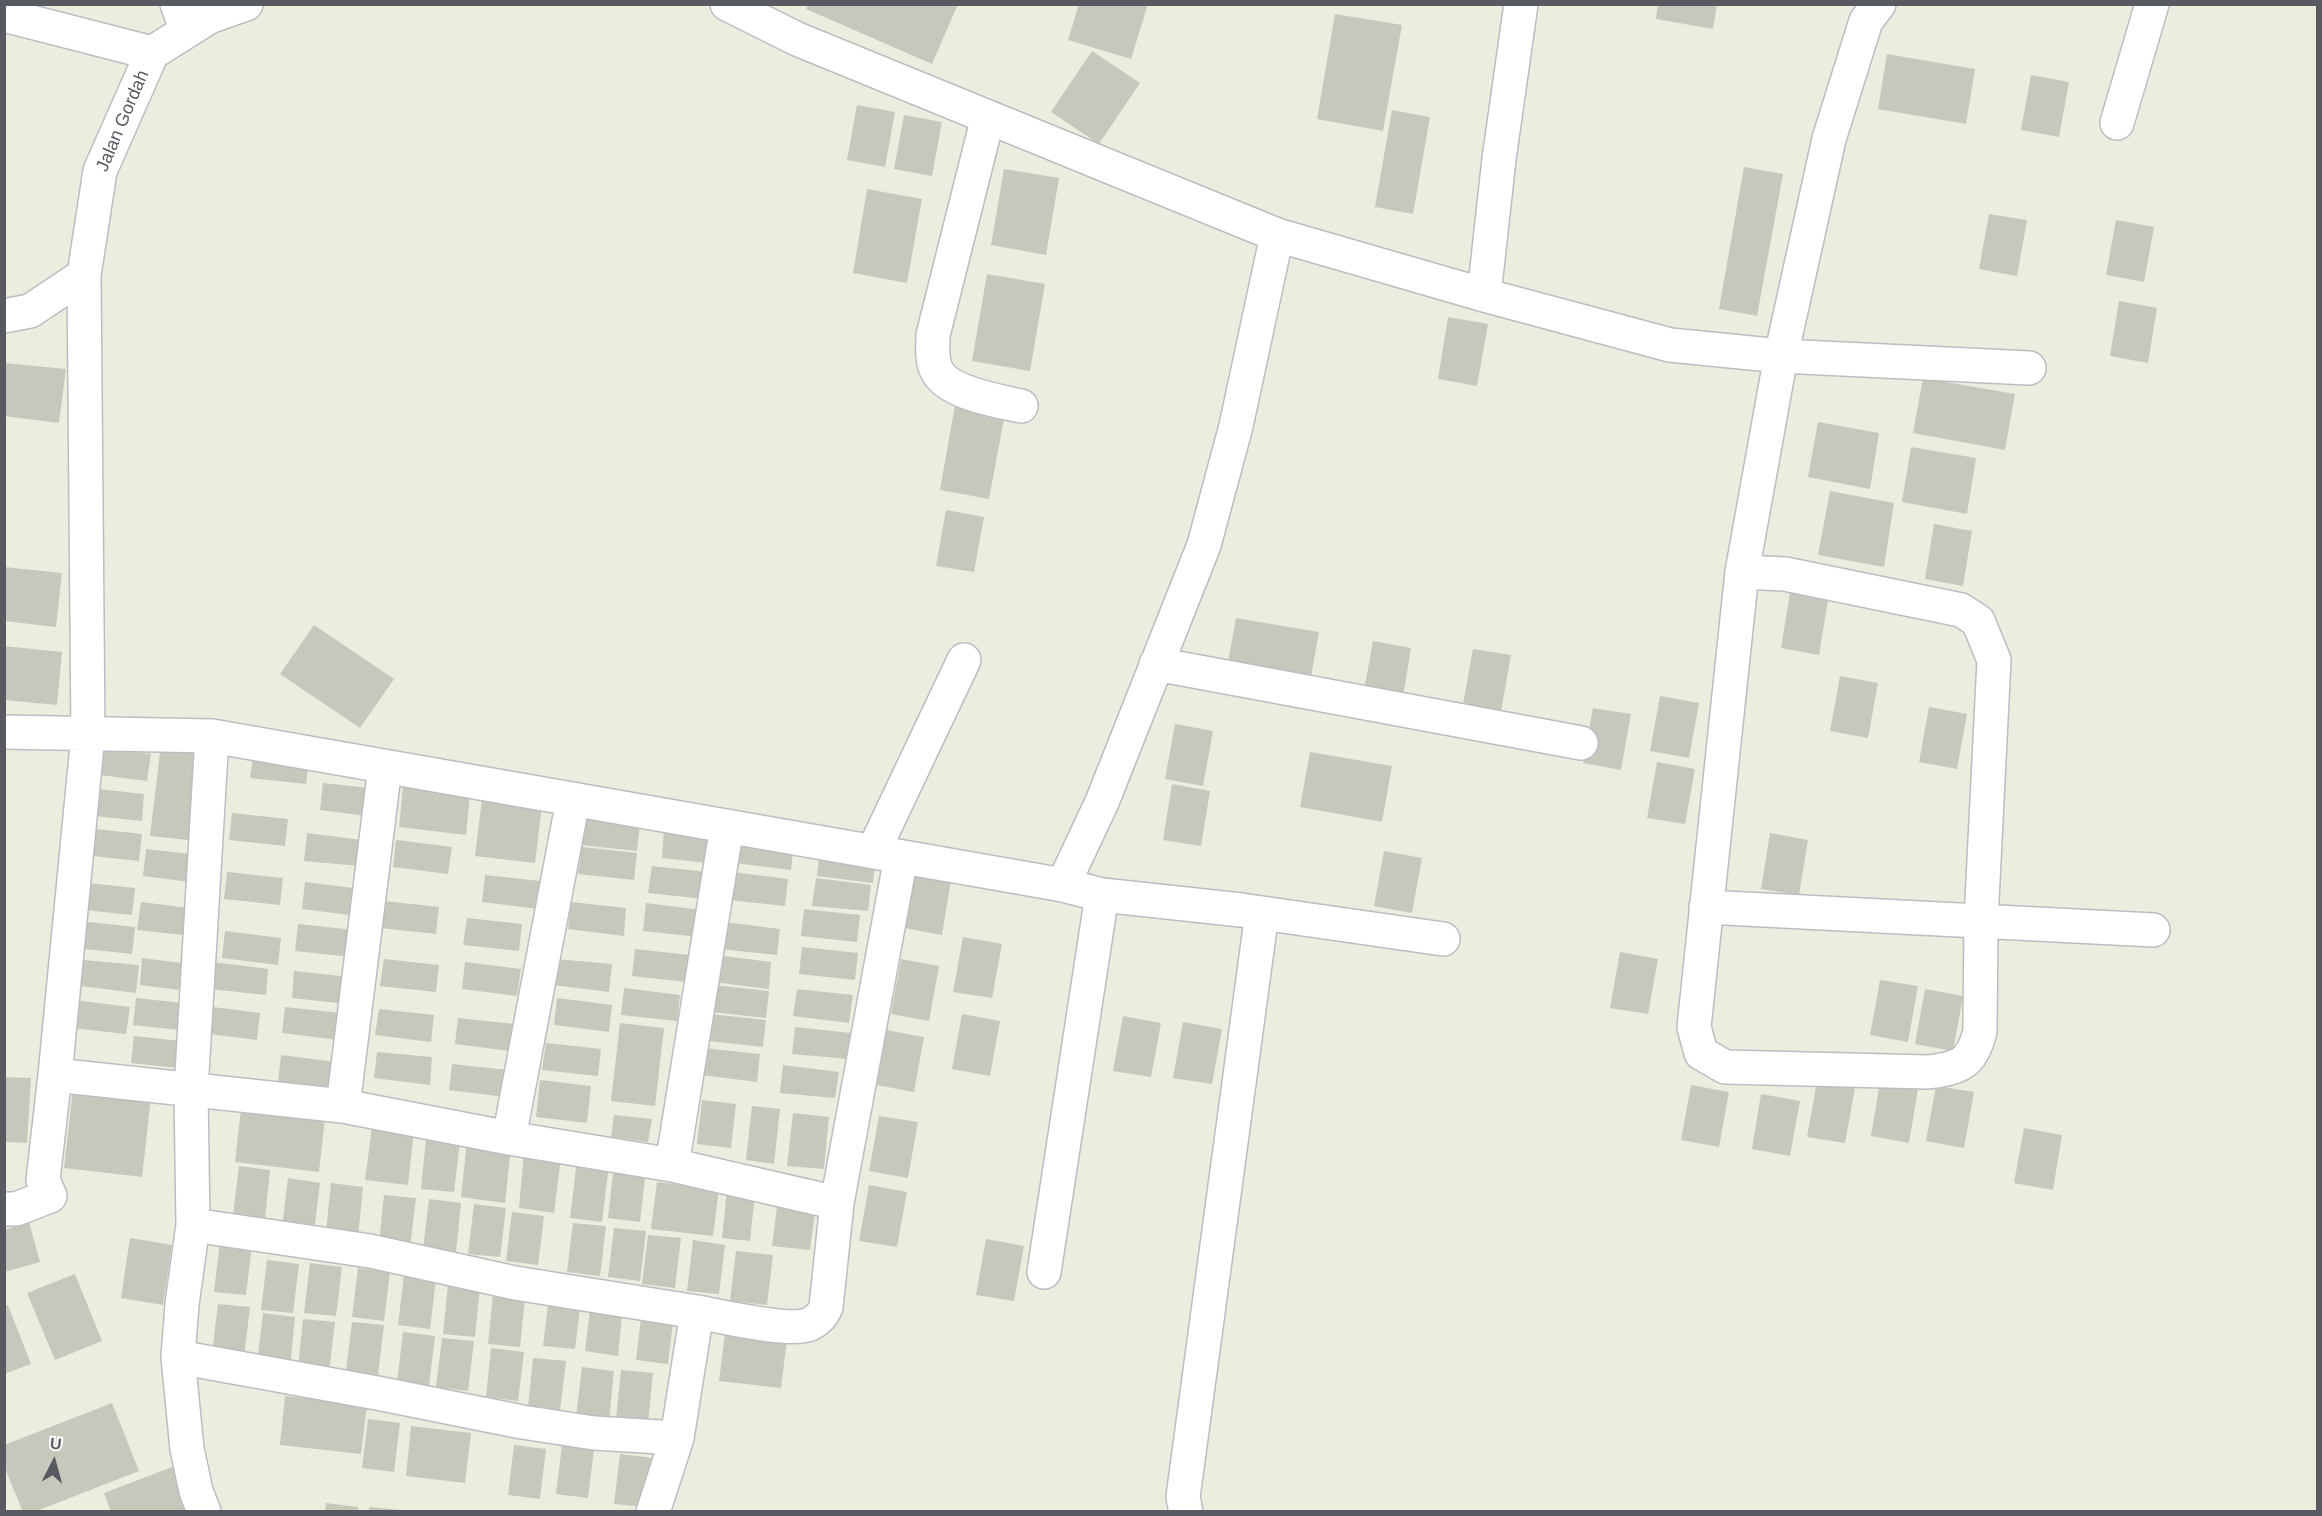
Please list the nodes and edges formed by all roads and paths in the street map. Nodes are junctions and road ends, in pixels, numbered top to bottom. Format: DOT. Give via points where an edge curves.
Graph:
graph roads {
  1 [pos="246,4"];
  2 [pos="727,4"];
  3 [pos="1521,4"];
  4 [pos="1879,4"];
  5 [pos="2152,4"];
  6 [pos="4,15"];
  7 [pos="182,17"];
  8 [pos="152,53"];
  9 [pos="988,117"];
  10 [pos="2118,123"];
  11 [pos="1277,235"];
  12 [pos="84,275"];
  13 [pos="1484,295"];
  14 [pos="4,316"];
  15 [pos="1781,356"];
  16 [pos="2029,368"];
  17 [pos="1021,406"];
  18 [pos="1742,572"];
  19 [pos="964,660"];
  20 [pos="1156,664"];
  21 [pos="4,732"];
  22 [pos="87,735"];
  23 [pos="212,736"];
  24 [pos="1581,742"];
  25 [pos="385,767"];
  26 [pos="573,800"];
  27 [pos="727,826"];
  28 [pos="887,854"];
  29 [pos="1063,885"];
  30 [pos="1102,895"];
  31 [pos="1706,907"];
  32 [pos="1262,913"];
  33 [pos="1981,921"];
  34 [pos="2153,930"];
  35 [pos="1443,939"];
  36 [pos="55,1075"];
  37 [pos="191,1090"];
  38 [pos="343,1106"];
  39 [pos="509,1138"];
  40 [pos="672,1165"];
  41 [pos="837,1203"];
  42 [pos="4,1209"];
  43 [pos="193,1225"];
  44 [pos="1044,1272"];
  45 [pos="697,1312"];
  46 [pos="178,1357"];
  47 [pos="677,1438"];
  48 [pos="204,1512"];
  49 [pos="653,1512"];
  50 [pos="1186,1512"];
  1 -- 7 [label="street, Jalan Gordah" via="209,17"];
  2 -- 9 [label="street" via="797,39"];
  3 -- 13 [label="street"];
  4 -- 15 [label="street" via="1866,21 1828,139"];
  5 -- 10 [label="street"];
  6 -- 8 [label="street"];
  7 -- 8 [label="street, Jalan Gordah"];
  8 -- 12 [label="street, Jalan Gordah" via="100,171"];
  9 -- 11 [label="street"];
  9 -- 17 [label="street" via="933,335 933,360 937,373 964,393"];
  11 -- 13 [label="street"];
  11 -- 20 [label="street" via="1236,426 1204,545"];
  12 -- 14 [label="street" via="30,311"];
  12 -- 22 [label="street, Jalan Gordah"];
  13 -- 15 [label="street" via="1670,345"];
  15 -- 16 [label="street"];
  15 -- 18 [label="street"];
  18 -- 31 [label="street"];
  18 -- 33 [label="street" via="1785,574 1961,610 1978,621 1995,660"];
  19 -- 28 [label="street"];
  20 -- 24 [label="street"];
  20 -- 29 [label="street" via="1102,802"];
  21 -- 22 [label="street"];
  22 -- 23 [label="street"];
  22 -- 36 [label="street, Jalan Gordah"];
  23 -- 25 [label="street"];
  23 -- 37 [label="street"];
  25 -- 26 [label="street"];
  25 -- 38 [label="street"];
  26 -- 27 [label="street"];
  26 -- 39 [label="street"];
  27 -- 28 [label="street"];
  27 -- 40 [label="street"];
  28 -- 29 [label="street"];
  28 -- 41 [label="street"];
  29 -- 30 [label="street"];
  30 -- 32 [label="street"];
  30 -- 44 [label="street"];
  31 -- 33 [label="street"];
  31 -- 33 [label="street" via="1694,1027 1701,1053 1725,1067 1928,1072 1948,1070 1967,1062 1980,1031"];
  32 -- 35 [label="street"];
  32 -- 50 [label="street" via="1184,1497"];
  33 -- 34 [label="street"];
  36 -- 37 [label="street"];
  36 -- 42 [label="street, Jalan Gordah" via="43,1180 50,1196 16,1209"];
  37 -- 38 [label="street"];
  37 -- 43 [label="street"];
  38 -- 39 [label="street"];
  39 -- 40 [label="street"];
  40 -- 41 [label="street"];
  41 -- 45 [label="street" via="822,1315 809,1325 782,1326"];
  43 -- 45 [label="street" via="370,1251 515,1283"];
  43 -- 46 [label="street"];
  45 -- 47 [label="street"];
  46 -- 47 [label="street" via="522,1422 594,1433"];
  46 -- 48 [label="street" via="187,1449"];
  47 -- 49 [label="street"];
}
